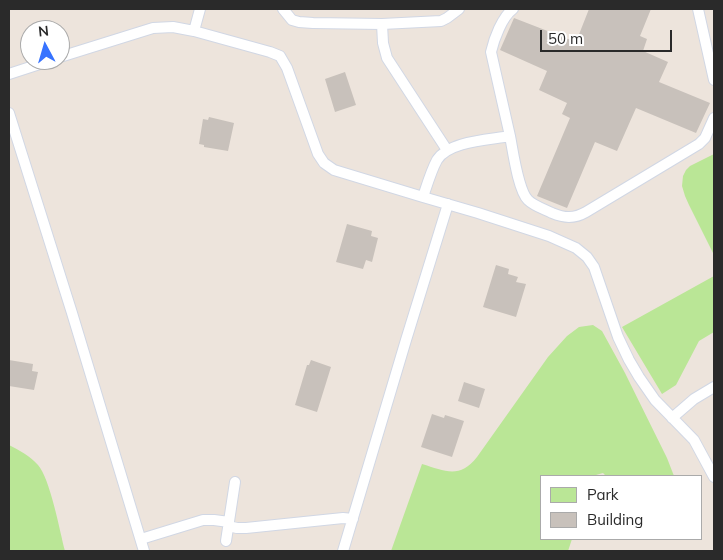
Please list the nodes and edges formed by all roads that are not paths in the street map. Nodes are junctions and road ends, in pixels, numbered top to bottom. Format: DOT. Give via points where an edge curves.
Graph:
graph roads {
  1 [pos="200,9"];
  2 [pos="283,9"];
  3 [pos="459,9"];
  4 [pos="513,9"];
  5 [pos="698,9"];
  6 [pos="382,24"];
  7 [pos="194,31"];
  8 [pos="70,54"];
  9 [pos="21,70"];
  10 [pos="9,74"];
  11 [pos="714,80"];
  12 [pos="9,113"];
  13 [pos="714,118"];
  14 [pos="510,136"];
  15 [pos="447,150"];
  16 [pos="423,196"];
  17 [pos="448,204"];
  18 [pos="714,387"];
  19 [pos="672,418"];
  20 [pos="714,477"];
  21 [pos="236,482"];
  22 [pos="353,519"];
  23 [pos="228,524"];
  24 [pos="141,540"];
  25 [pos="226,541"];
  26 [pos="144,551"];
  27 [pos="343,551"];
  1 -- 7 [label="lane"];
  2 -- 6 [label="lane" via="290,18 299,22"];
  3 -- 6 [label="lane" via="441,21"];
  4 -- 14 [label="lane" via="506,16 491,52"];
  5 -- 11 [label="lane"];
  6 -- 15 [label="lane" via="387,58"];
  7 -- 8 [label="lane" via="153,28"];
  7 -- 16 [label="lane" via="280,56 291,77 318,154 326,166"];
  9 -- 10 [label="lane"];
  12 -- 24 [label="lane"];
  13 -- 14 [label="lane" via="700,144 571,218 556,215 527,199 520,184"];
  14 -- 15 [label="lane" via="462,144"];
  15 -- 16 [label="lane" via="435,164"];
  16 -- 17 [label="lane"];
  17 -- 19 [label="lane" via="555,238 587,257 597,274 625,352 650,393"];
  17 -- 22 [label="lane"];
  18 -- 19 [label="lane"];
  19 -- 20 [label="lane" via="694,440"];
  21 -- 23 [label="lane"];
  22 -- 23 [label="lane" via="246,528"];
  22 -- 27 [label="lane"];
  23 -- 24 [label="lane" via="203,520"];
  23 -- 25 [label="lane"];
  24 -- 26 [label="lane"];
}
